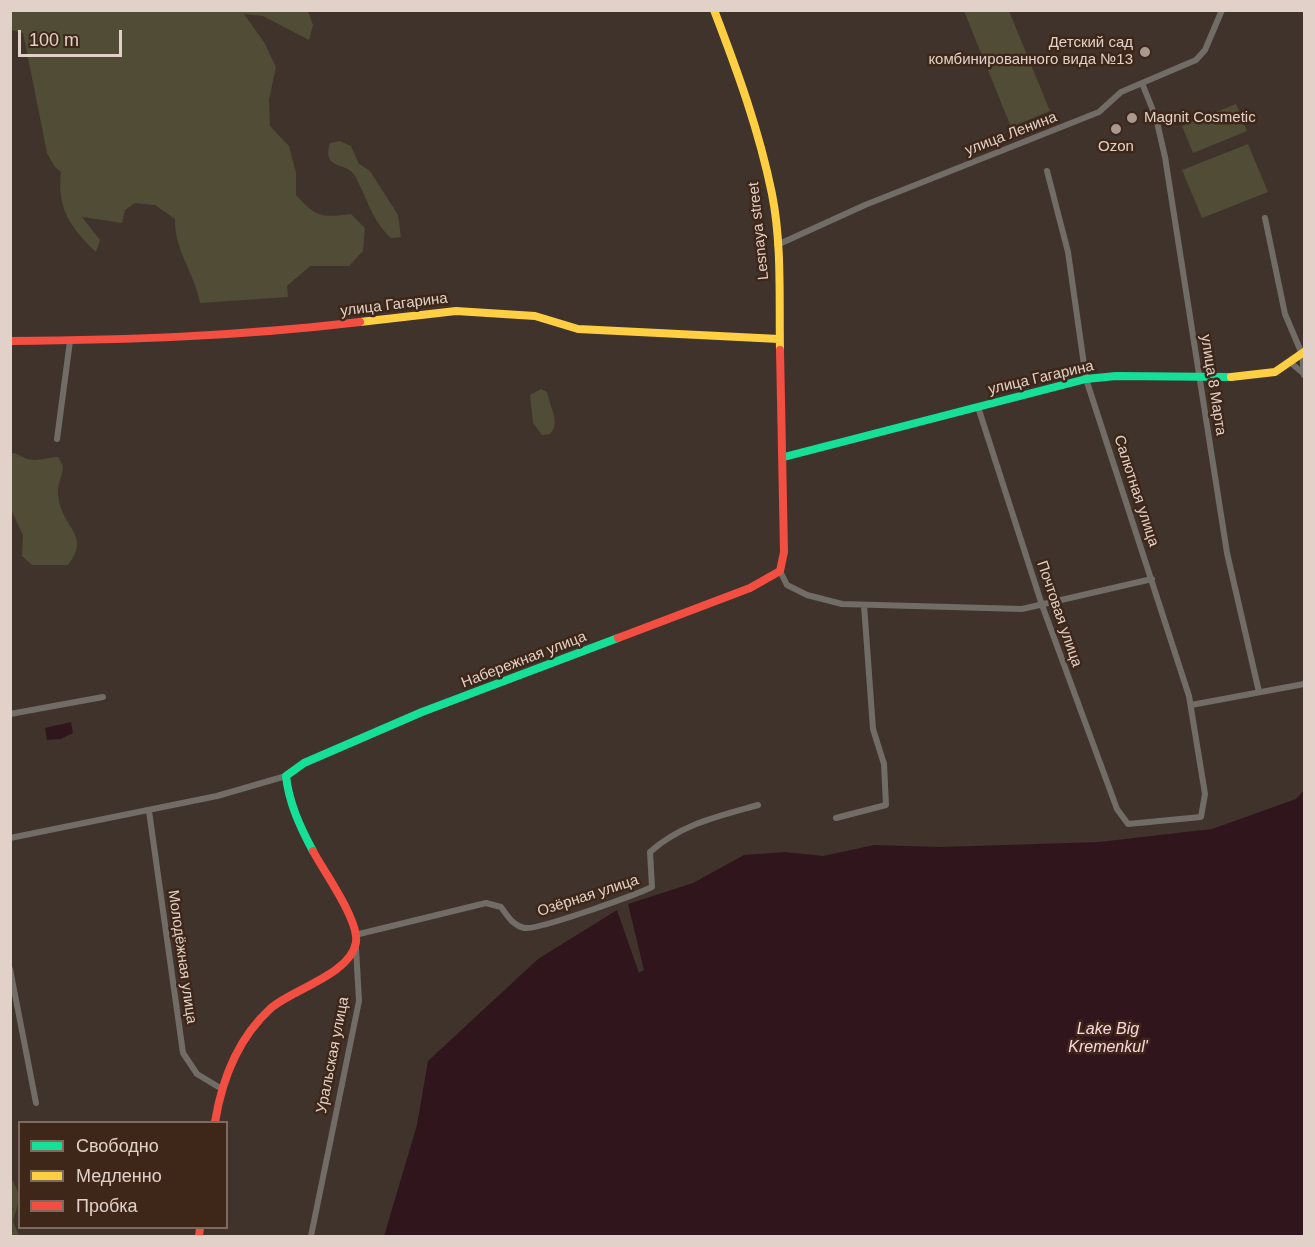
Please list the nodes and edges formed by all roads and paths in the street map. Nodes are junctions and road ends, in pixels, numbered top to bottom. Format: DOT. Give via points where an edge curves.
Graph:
graph roads {
  1 [pos="714,10"];
  2 [pos="1222,10"];
  3 [pos="1142,83"];
  4 [pos="1047,171"];
  5 [pos="1265,218"];
  6 [pos="777,245"];
  7 [pos="780,339"];
  8 [pos="10,341"];
  9 [pos="70,341"];
  10 [pos="1303,353"];
  11 [pos="1290,362"];
  12 [pos="1304,375"];
  13 [pos="1199,377"];
  14 [pos="1086,379"];
  15 [pos="978,407"];
  16 [pos="57,439"];
  17 [pos="784,457"];
  18 [pos="780,571"];
  19 [pos="1152,579"];
  20 [pos="864,604"];
  21 [pos="1042,604"];
  22 [pos="1305,684"];
  23 [pos="1259,692"];
  24 [pos="103,697"];
  25 [pos="1191,705"];
  26 [pos="10,714"];
  27 [pos="286,780"];
  28 [pos="759,805"];
  29 [pos="149,811"];
  30 [pos="1201,817"];
  31 [pos="836,818"];
  32 [pos="10,838"];
  33 [pos="355,938"];
  34 [pos="10,969"];
  35 [pos="222,1089"];
  36 [pos="36,1104"];
  37 [pos="215,1121"];
  38 [pos="311,1236"];
  1 -- 6 [label="street, Lesnaya street" via="748,99 772,195"];
  2 -- 3 [label="street, улица Ленина" via="1205,50 1196,60"];
  3 -- 6 [label="street, улица Ленина" via="1121,92 1100,112 875,201"];
  3 -- 13 [label="street, улица 8 Марта" via="1165,157"];
  4 -- 14 [label="street, Салютная улица" via="1068,252"];
  5 -- 10 [label="street" via="1286,315"];
  6 -- 7 [label="street, Lesnaya street"];
  7 -- 9 [label="street, улица Гагарина" via="578,329 535,316 456,311 258,334"];
  7 -- 17 [label="street, Lesnaya street"];
  8 -- 9 [label="street, улица Гагарина"];
  9 -- 16 [label="street"];
  10 -- 11 [label="street, улица Гагарина"];
  10 -- 12 [label="street"];
  11 -- 12 [label="street"];
  11 -- 13 [label="street, улица Гагарина" via="1275,372 1247,377"];
  13 -- 14 [label="street, улица Гагарина"];
  13 -- 23 [label="street, улица 8 Марта" via="1227,553"];
  14 -- 15 [label="street, улица Гагарина"];
  14 -- 19 [label="street, Салютная улица"];
  15 -- 17 [label="street, улица Гагарина"];
  15 -- 21 [label="street, Почтовая улица"];
  17 -- 18 [label="street" via="784,552"];
  18 -- 20 [label="street" via="787,585 807,595 842,604"];
  18 -- 27 [label="street, Набережная улица" via="750,588 422,712 304,763"];
  19 -- 21 [label="street"];
  19 -- 25 [label="street, Салютная улица"];
  20 -- 21 [label="street" via="1022,609"];
  20 -- 31 [label="street" via="873,729 884,764 886,805"];
  21 -- 30 [label="street, Почтовая улица" via="1116,809 1128,824"];
  22 -- 23 [label="street"];
  23 -- 25 [label="street"];
  24 -- 26 [label="street"];
  25 -- 30 [label="street, Салютная улица" via="1205,794"];
  27 -- 29 [label="street"];
  27 -- 33 [label="street, Уральская улица" via="289,800 350,918"];
  28 -- 33 [label="street, Озёрная улица" via="667,836 650,852 652,887 561,919 525,928 512,922 501,907 486,903"];
  29 -- 32 [label="street"];
  29 -- 35 [label="street, Молодёжная улица" via="183,1053 197,1074"];
  33 -- 35 [label="street" via="349,959 336,970 291,992 255,1025 241,1042"];
  33 -- 38 [label="street, Уральская улица" via="359,1001"];
  34 -- 36 [label="street"];
  35 -- 37 [label="street"];
}
